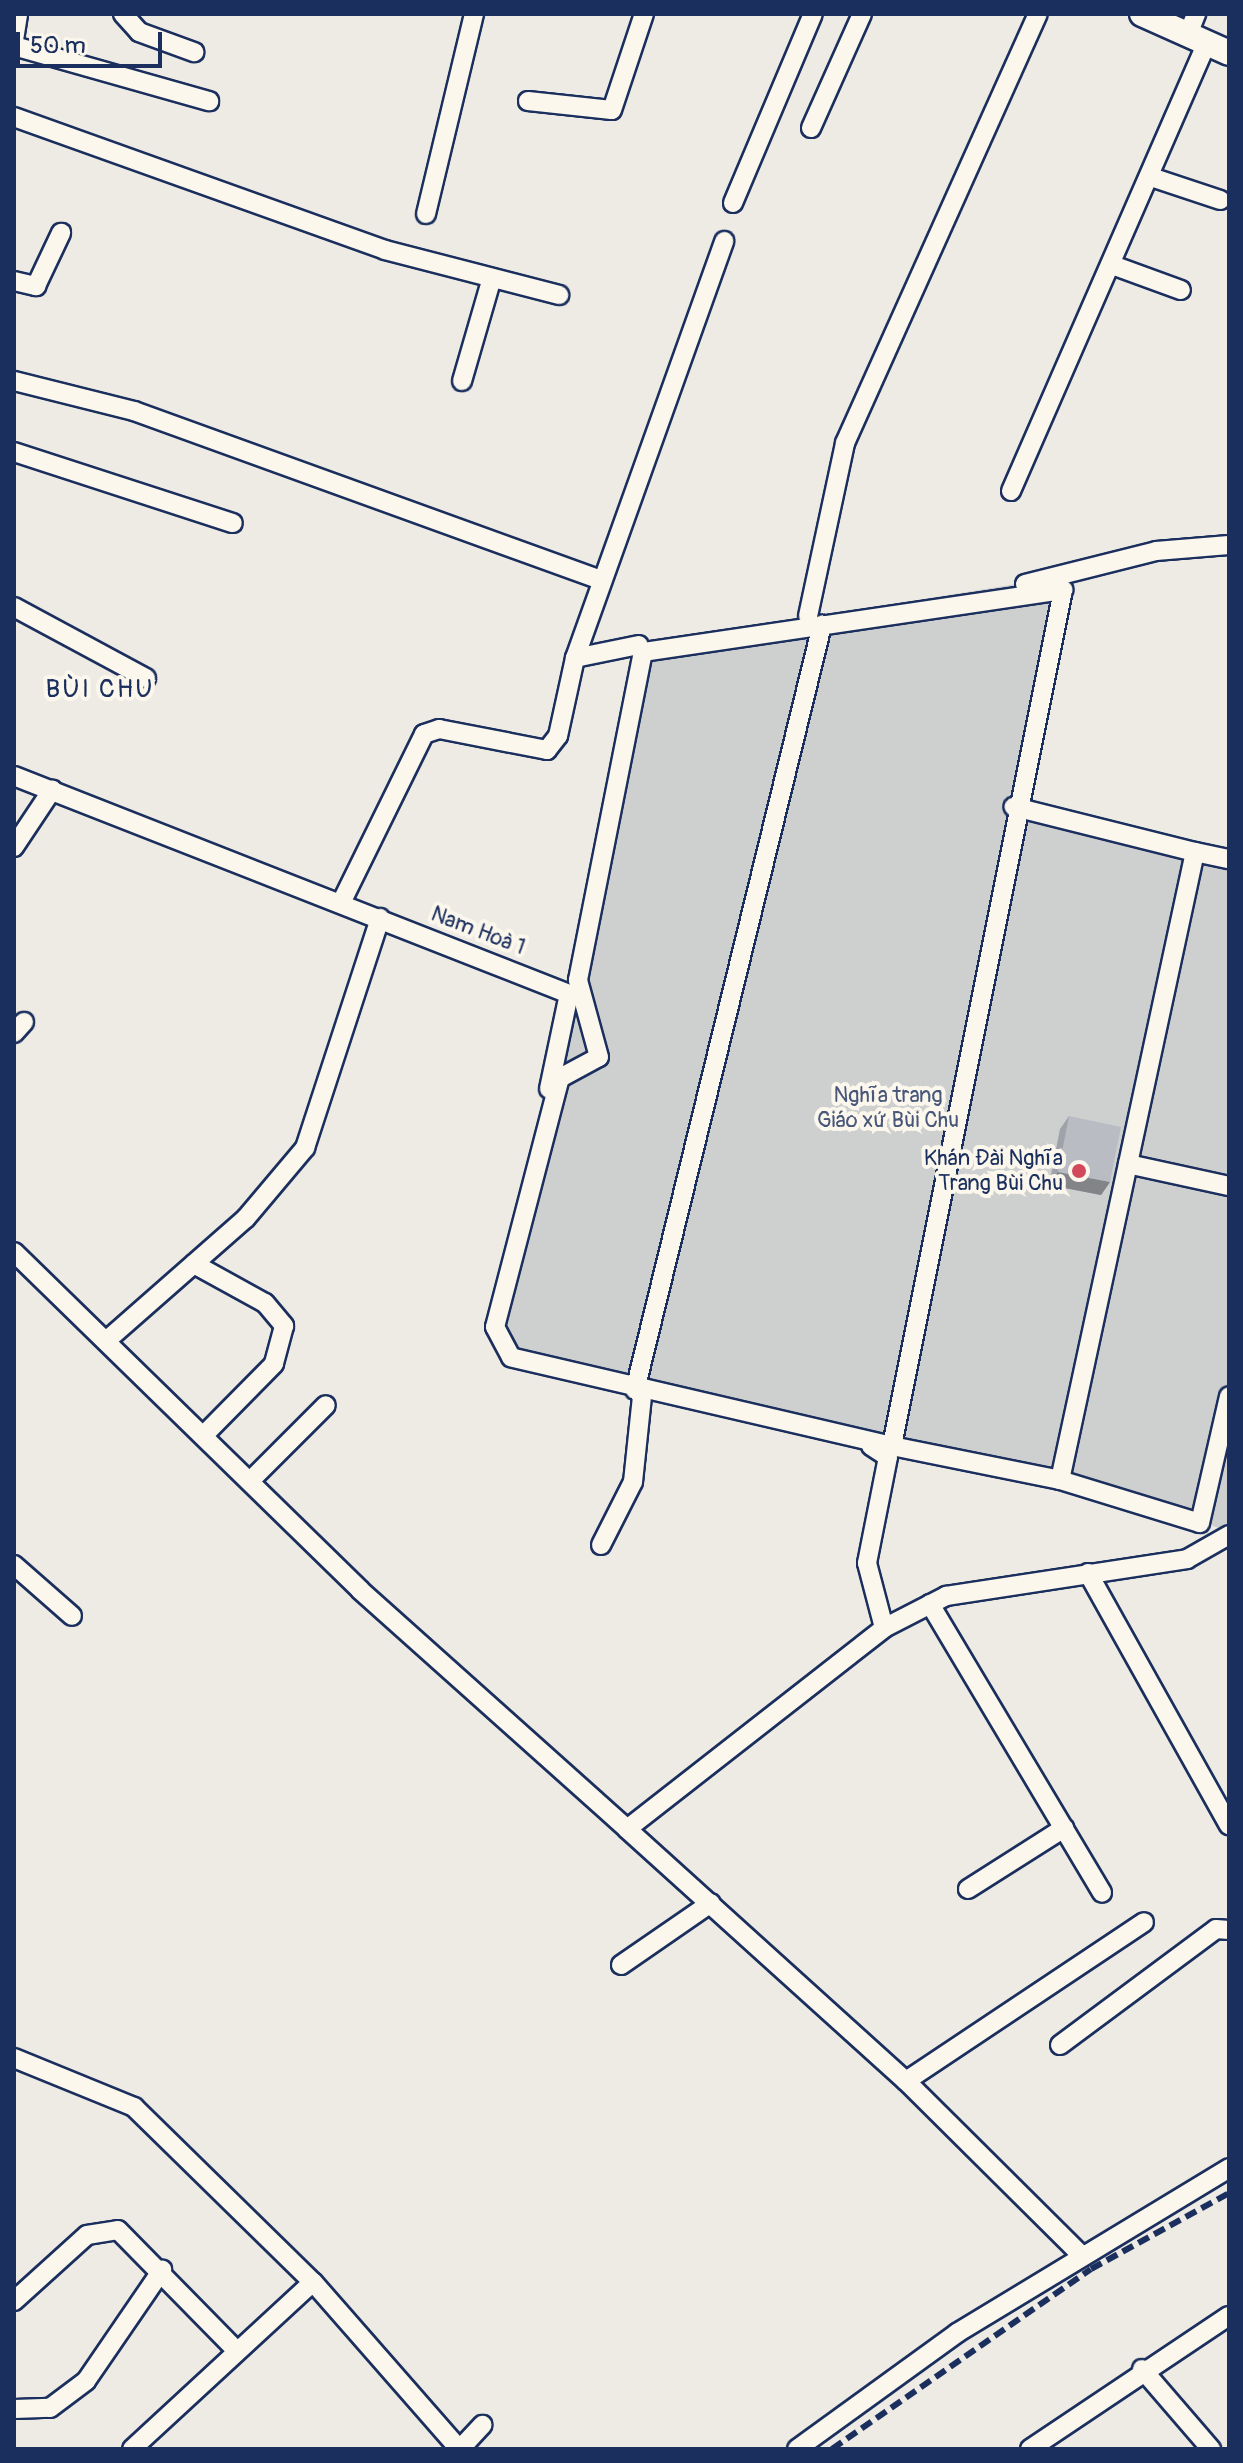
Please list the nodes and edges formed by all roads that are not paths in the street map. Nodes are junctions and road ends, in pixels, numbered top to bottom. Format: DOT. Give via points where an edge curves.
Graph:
graph roads {
  1 [pos="18,14"];
  2 [pos="123,14"];
  3 [pos="474,14"];
  4 [pos="644,14"];
  5 [pos="813,14"];
  6 [pos="862,14"];
  7 [pos="1038,14"];
  8 [pos="1142,14"];
  9 [pos="1205,36"];
  10 [pos="14,40"];
  11 [pos="14,46"];
  12 [pos="194,52"];
  13 [pos="209,101"];
  14 [pos="528,101"];
  15 [pos="14,117"];
  16 [pos="811,128"];
  17 [pos="1151,177"];
  18 [pos="1220,200"];
  19 [pos="733,203"];
  20 [pos="426,214"];
  21 [pos="61,233"];
  22 [pos="724,241"];
  23 [pos="1115,266"];
  24 [pos="492,278"];
  25 [pos="14,281"];
  26 [pos="1181,290"];
  27 [pos="559,295"];
  28 [pos="14,381"];
  29 [pos="462,381"];
  30 [pos="14,452"];
  31 [pos="1011,491"];
  32 [pos="233,523"];
  33 [pos="1229,545"];
  34 [pos="602,580"];
  35 [pos="14,607"];
  36 [pos="815,620"];
  37 [pos="639,645"];
  38 [pos="575,658"];
  39 [pos="146,678"];
  40 [pos="14,776"];
  41 [pos="52,790"];
  42 [pos="1014,807"];
  43 [pos="14,847"];
  44 [pos="1195,852"];
  45 [pos="1229,859"];
  46 [pos="341,903"];
  47 [pos="380,918"];
  48 [pos="569,994"];
  49 [pos="1128,1164"];
  50 [pos="1229,1186"];
  51 [pos="14,1252"];
  52 [pos="194,1264"];
  53 [pos="106,1341"];
  54 [pos="638,1394"];
  55 [pos="1229,1396"];
  56 [pos="326,1405"];
  57 [pos="203,1436"];
  58 [pos="892,1446"];
  59 [pos="1060,1480"];
  60 [pos="250,1481"];
  61 [pos="1229,1535"];
  62 [pos="601,1545"];
  63 [pos="14,1565"];
  64 [pos="1088,1573"];
  65 [pos="930,1604"];
  66 [pos="72,1616"];
  67 [pos="884,1628"];
  68 [pos="1229,1825"];
  69 [pos="1064,1828"];
  70 [pos="627,1829"];
  71 [pos="968,1889"];
  72 [pos="1102,1893"];
  73 [pos="711,1903"];
  74 [pos="1144,1922"];
  75 [pos="1229,1930"];
  76 [pos="621,1965"];
  77 [pos="1060,2045"];
  78 [pos="14,2058"];
  79 [pos="906,2081"];
  80 [pos="1229,2168"];
  81 [pos="1081,2255"];
  82 [pos="162,2270"];
  83 [pos="313,2282"];
  84 [pos="14,2301"];
  85 [pos="1229,2316"];
  86 [pos="237,2351"];
  87 [pos="1142,2369"];
  88 [pos="14,2409"];
  89 [pos="482,2425"];
  90 [pos="132,2449"];
  91 [pos="460,2449"];
  92 [pos="797,2449"];
  93 [pos="1030,2449"];
  94 [pos="1211,2449"];
  1 -- 10 [label="street"];
  2 -- 12 [label="street" via="130,27"];
  3 -- 20 [label="street"];
  4 -- 14 [label="street" via="612,110"];
  5 -- 19 [label="street"];
  6 -- 16 [label="street"];
  7 -- 36 [label="street" via="845,443"];
  8 -- 9 [label="main road"];
  9 -- 17 [label="street"];
  11 -- 13 [label="street"];
  15 -- 24 [label="street" via="359,241"];
  17 -- 18 [label="street"];
  17 -- 23 [label="street"];
  21 -- 25 [label="street" via="36,286"];
  22 -- 34 [label="street"];
  23 -- 26 [label="street"];
  23 -- 31 [label="street"];
  24 -- 27 [label="street"];
  24 -- 29 [label="street"];
  28 -- 34 [label="street" via="134,411"];
  30 -- 32 [label="street"];
  33 -- 36 [label="street" via="1156,551 1036,582"];
  34 -- 38 [label="street"];
  35 -- 39 [label="street"];
  36 -- 37 [label="street"];
  36 -- 42 [label="street" via="1063,590"];
  36 -- 54 [label="street"];
  36 -- 54 [label="street" via="643,652 578,980 599,1057 560,1078 495,1327 511,1357"];
  37 -- 38 [label="street"];
  37 -- 48 [label="street"];
  38 -- 46 [label="street" via="558,736 547,750 439,729 424,734"];
  40 -- 41 [label="street, Nam Hoà 1"];
  41 -- 43 [label="street"];
  41 -- 46 [label="street, Nam Hoà 1"];
  42 -- 44 [label="street"];
  42 -- 58 [label="street"];
  44 -- 45 [label="street"];
  44 -- 49 [label="street"];
  46 -- 47 [label="street, Nam Hoà 1"];
  47 -- 48 [label="street, Nam Hoà 1"];
  47 -- 52 [label="street" via="305,1148 246,1218"];
  48 -- 54 [label="street" via="491,1327 507,1361"];
  49 -- 50 [label="street"];
  49 -- 59 [label="street"];
  51 -- 53 [label="street"];
  52 -- 53 [label="street"];
  52 -- 57 [label="street" via="265,1303 284,1326 274,1364"];
  53 -- 57 [label="street"];
  54 -- 58 [label="street"];
  54 -- 62 [label="street" via="633,1482"];
  54 -- 67 [label="street" via="886,1453 867,1563"];
  55 -- 59 [label="street" via="1200,1523"];
  56 -- 60 [label="street"];
  57 -- 60 [label="street"];
  58 -- 59 [label="street"];
  60 -- 70 [label="street"];
  61 -- 64 [label="street" via="1187,1559"];
  63 -- 66 [label="street"];
  64 -- 65 [label="street" via="968,1588"];
  64 -- 68 [label="street"];
  65 -- 67 [label="street"];
  65 -- 69 [label="street"];
  67 -- 70 [label="street"];
  69 -- 71 [label="street"];
  69 -- 72 [label="street"];
  70 -- 73 [label="street"];
  73 -- 76 [label="street"];
  73 -- 79 [label="street"];
  74 -- 79 [label="street"];
  75 -- 77 [label="street" via="1216,1929"];
  78 -- 83 [label="street" via="134,2107"];
  79 -- 81 [label="street"];
  80 -- 81 [label="street"];
  81 -- 92 [label="street" via="957,2333"];
  82 -- 84 [label="street" via="129,2235 105,2229 87,2235"];
  82 -- 86 [label="street"];
  82 -- 88 [label="street" via="86,2381 50,2408"];
  83 -- 86 [label="street"];
  83 -- 91 [label="street"];
  85 -- 87 [label="street"];
  86 -- 90 [label="street"];
  87 -- 93 [label="street"];
  87 -- 94 [label="street"];
  89 -- 91 [label="street"];
}
